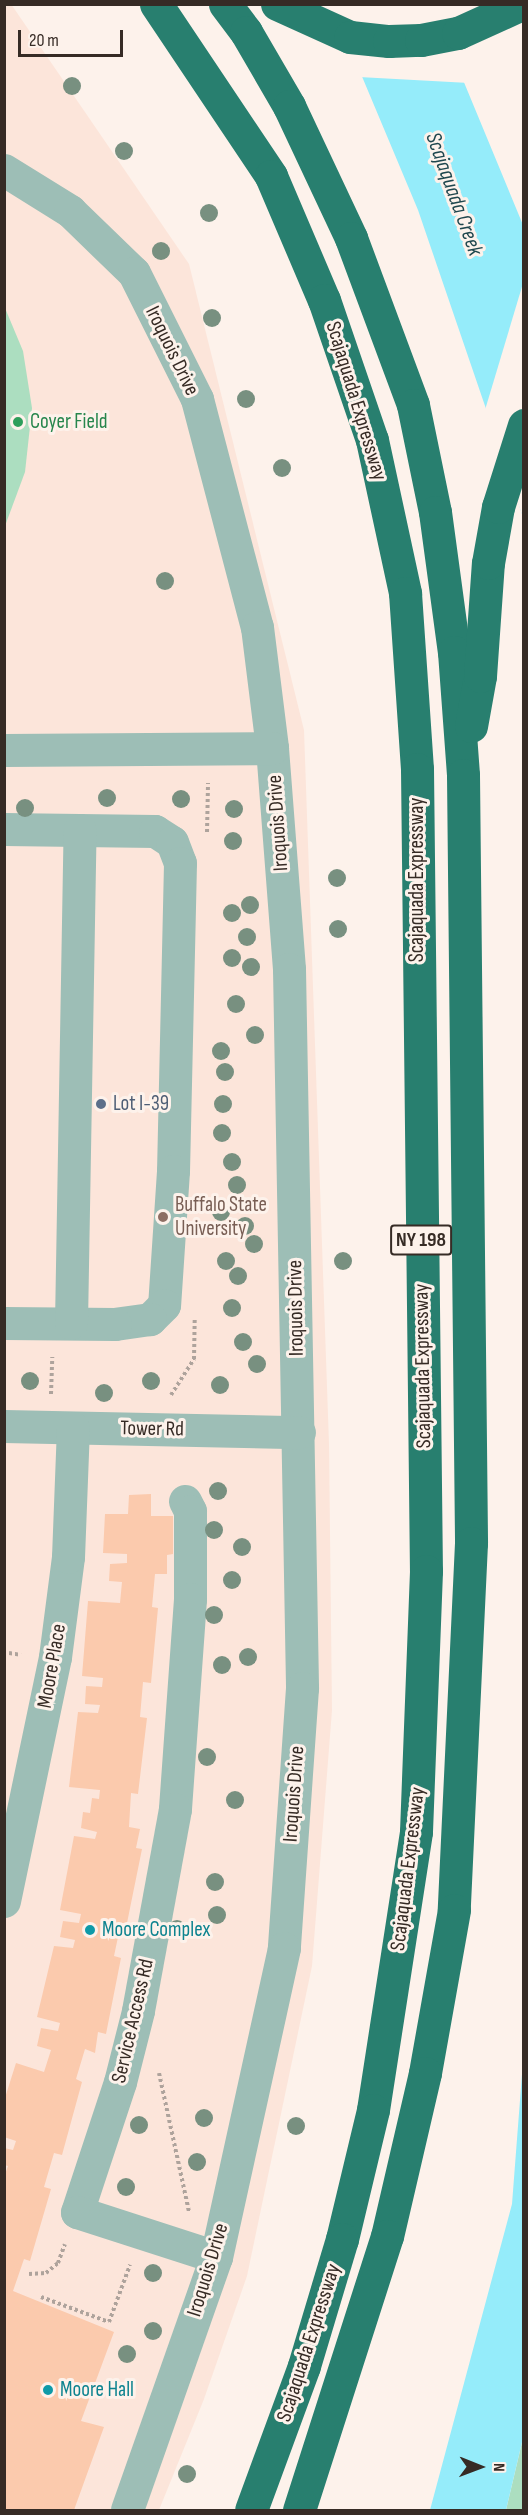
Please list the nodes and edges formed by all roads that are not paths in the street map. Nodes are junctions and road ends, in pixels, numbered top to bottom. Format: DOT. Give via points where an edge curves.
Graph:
graph roads {
  1 [pos="156,4"];
  2 [pos="225,4"];
  3 [pos="277,4"];
  4 [pos="522,4"];
  5 [pos="4,170"];
  6 [pos="524,425"];
  7 [pos="272,748"];
  8 [pos="4,750"];
  9 [pos="463,776"];
  10 [pos="4,829"];
  11 [pos="80,830"];
  12 [pos="4,1323"];
  13 [pos="71,1323"];
  14 [pos="4,1426"];
  15 [pos="73,1428"];
  16 [pos="299,1432"];
  17 [pos="185,1501"];
  18 [pos="4,1901"];
  19 [pos="206,2254"];
  20 [pos="127,2511"];
  21 [pos="251,2511"];
  22 [pos="299,2511"];
  1 -- 21 [label="highway, Scajaquada Expressway / NY 198" via="271,176 324,300 372,440 405,593 417,769 426,1571 416,1832 373,2110 304,2366"];
  2 -- 9 [label="highway, Scajaquada Expressway / NY 198" via="289,106 351,238 413,405 435,512"];
  3 -- 4 [label="highway" via="305,20 350,37 389,41 458,33"];
  5 -- 7 [label="street, Iroquois Drive" via="70,211 134,273 197,399 257,627"];
  6 -- 9 [label="highway" via="498,507 488,563 480,676"];
  7 -- 8 [label="street"];
  7 -- 16 [label="street, Iroquois Drive" via="289,969"];
  9 -- 22 [label="highway, Scajaquada Expressway / NY 198" via="471,1543 454,1910 425,2073 387,2236"];
  10 -- 11 [label="street"];
  11 -- 13 [label="street"];
  11 -- 13 [label="street" via="155,831 172,842 180,863 179,971 164,1305 150,1319 115,1324"];
  12 -- 13 [label="street"];
  14 -- 15 [label="street, Tower Rd"];
  15 -- 16 [label="street, Tower Rd"];
  15 -- 18 [label="street, Moore Place" via="68,1557 55,1657"];
  16 -- 19 [label="street, Iroquois Drive" via="302,1688 284,1948"];
  17 -- 19 [label="street, Service Access Rd" via="190,1511 190,1599 175,1809 138,2011 120,2082 77,2212"];
  19 -- 20 [label="street, Iroquois Drive"];
}
